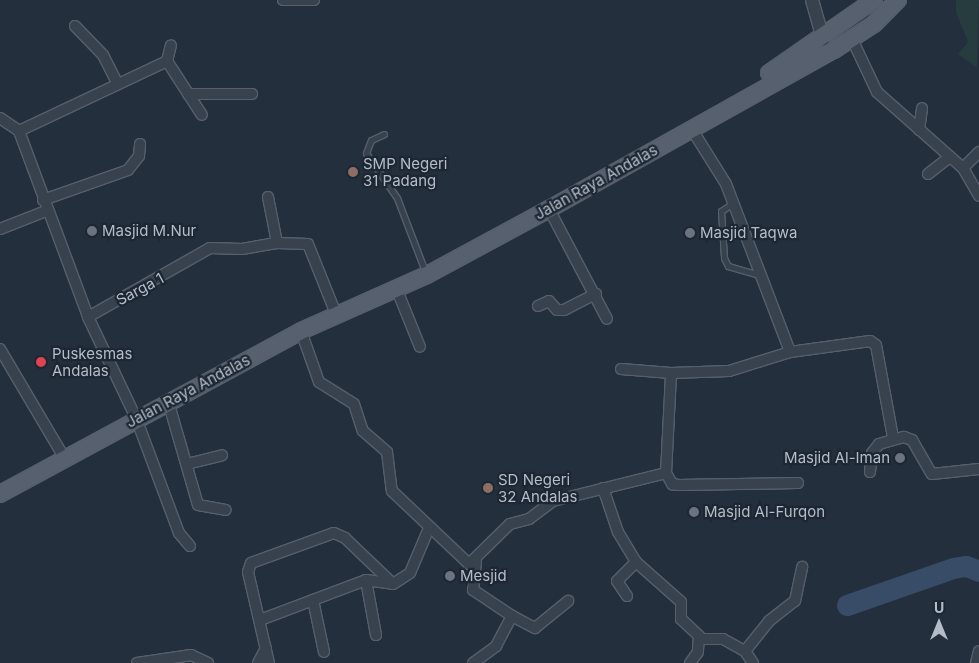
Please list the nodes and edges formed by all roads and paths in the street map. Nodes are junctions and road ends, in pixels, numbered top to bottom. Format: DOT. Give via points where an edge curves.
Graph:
graph roads {
  1 [pos="283,0"];
  2 [pos="314,0"];
  3 [pos="812,0"];
  4 [pos="874,0"];
  5 [pos="898,0"];
  6 [pos="74,26"];
  7 [pos="851,37"];
  8 [pos="823,39"];
  9 [pos="171,45"];
  10 [pos="808,57"];
  11 [pos="167,61"];
  12 [pos="118,84"];
  13 [pos="188,94"];
  14 [pos="252,94"];
  15 [pos="922,108"];
  16 [pos="202,115"];
  17 [pos="0,118"];
  18 [pos="691,128"];
  19 [pos="919,130"];
  20 [pos="19,131"];
  21 [pos="384,134"];
  22 [pos="140,144"];
  23 [pos="979,152"];
  24 [pos="950,157"];
  25 [pos="963,168"];
  26 [pos="928,174"];
  27 [pos="979,196"];
  28 [pos="268,197"];
  29 [pos="43,200"];
  30 [pos="733,202"];
  31 [pos="550,209"];
  32 [pos="46,211"];
  33 [pos="522,218"];
  34 [pos="0,229"];
  35 [pos="277,243"];
  36 [pos="423,266"];
  37 [pos="760,275"];
  38 [pos="397,290"];
  39 [pos="379,294"];
  40 [pos="596,294"];
  41 [pos="538,306"];
  42 [pos="336,314"];
  43 [pos="88,317"];
  44 [pos="607,319"];
  45 [pos="301,331"];
  46 [pos="420,347"];
  47 [pos="0,349"];
  48 [pos="790,352"];
  49 [pos="621,369"];
  50 [pos="671,373"];
  51 [pos="168,401"];
  52 [pos="136,418"];
  53 [pos="893,438"];
  54 [pos="222,455"];
  55 [pos="65,458"];
  56 [pos="187,464"];
  57 [pos="979,469"];
  58 [pos="870,472"];
  59 [pos="666,473"];
  60 [pos="798,483"];
  61 [pos="602,488"];
  62 [pos="0,494"];
  63 [pos="226,510"];
  64 [pos="429,528"];
  65 [pos="190,546"];
  66 [pos="476,562"];
  67 [pos="636,562"];
  68 [pos="802,567"];
  69 [pos="366,580"];
  70 [pos="393,584"];
  71 [pos="627,596"];
  72 [pos="313,600"];
  73 [pos="568,601"];
  74 [pos="512,616"];
  75 [pos="260,620"];
  76 [pos="376,635"];
  77 [pos="700,639"];
  78 [pos="266,648"];
  79 [pos="745,651"];
  80 [pos="979,651"];
  81 [pos="324,652"];
  82 [pos="137,663"];
  83 [pos="208,663"];
  84 [pos="258,663"];
  85 [pos="269,663"];
  86 [pos="473,663"];
  87 [pos="690,663"];
  88 [pos="753,663"];
  89 [pos="976,663"];
  1 -- 2 [label="street"];
  3 -- 8 [label="street"];
  4 -- 8 [label="main road"];
  5 -- 7 [label="main road" via="874,24"];
  6 -- 12 [label="street" via="103,55"];
  7 -- 10 [label="main road"];
  7 -- 19 [label="street" via="877,92"];
  8 -- 10 [label="main road"];
  9 -- 11 [label="street"];
  10 -- 18 [label="main road, Jalan Raya Andalas"];
  10 -- 33 [label="main road, Jalan Raya Andalas"];
  11 -- 12 [label="street"];
  11 -- 13 [label="street"];
  12 -- 20 [label="street"];
  13 -- 14 [label="street"];
  13 -- 16 [label="street"];
  15 -- 19 [label="street"];
  17 -- 20 [label="street"];
  18 -- 30 [label="street"];
  18 -- 31 [label="main road, Jalan Raya Andalas"];
  19 -- 24 [label="street"];
  20 -- 29 [label="street"];
  21 -- 36 [label="lane" via="371,140 366,153 397,198"];
  22 -- 29 [label="street" via="139,156 128,170"];
  23 -- 25 [label="street"];
  24 -- 25 [label="street"];
  24 -- 26 [label="street"];
  25 -- 27 [label="street"];
  28 -- 35 [label="street"];
  29 -- 32 [label="street"];
  30 -- 37 [label="street"];
  30 -- 37 [label="lane" via="721,211 724,258 728,266"];
  31 -- 33 [label="main road, Jalan Raya Andalas"];
  31 -- 40 [label="street"];
  32 -- 34 [label="street"];
  32 -- 43 [label="street"];
  33 -- 36 [label="main road, Jalan Raya Andalas"];
  33 -- 38 [label="main road, Jalan Raya Andalas"];
  35 -- 42 [label="street, Sarga 1" via="308,244"];
  35 -- 43 [label="street, Sarga 1" via="242,250 210,248"];
  36 -- 39 [label="main road, Jalan Raya Andalas" via="384,286"];
  37 -- 48 [label="street"];
  38 -- 39 [label="main road, Jalan Raya Andalas"];
  38 -- 46 [label="street"];
  39 -- 42 [label="main road, Jalan Raya Andalas"];
  40 -- 41 [label="street" via="564,310 557,310 549,301"];
  40 -- 44 [label="street"];
  42 -- 45 [label="main road, Jalan Raya Andalas"];
  43 -- 52 [label="street"];
  45 -- 51 [label="main road, Jalan Raya Andalas"];
  45 -- 64 [label="street" via="319,382 354,404 363,431 387,452 392,491"];
  47 -- 55 [label="street"];
  48 -- 50 [label="street" via="729,371"];
  48 -- 53 [label="street" via="861,340 876,345"];
  49 -- 50 [label="street"];
  50 -- 59 [label="street"];
  51 -- 52 [label="main road, Jalan Raya Andalas"];
  51 -- 56 [label="street"];
  52 -- 55 [label="main road, Jalan Raya Andalas"];
  52 -- 65 [label="street" via="179,533"];
  53 -- 57 [label="street" via="912,440 932,474"];
  53 -- 58 [label="street" via="872,453"];
  54 -- 56 [label="street"];
  55 -- 62 [label="main road, Jalan Raya Andalas"];
  56 -- 63 [label="street" via="198,505"];
  59 -- 60 [label="street" via="672,484 678,485"];
  59 -- 61 [label="street"];
  61 -- 66 [label="street" via="553,501 529,518 510,524"];
  61 -- 67 [label="street" via="618,532"];
  64 -- 66 [label="street" via="464,562"];
  64 -- 70 [label="street" via="410,573"];
  66 -- 74 [label="street" via="473,590"];
  67 -- 71 [label="street" via="617,581"];
  67 -- 77 [label="street" via="681,602 681,619"];
  68 -- 79 [label="street" via="796,601 768,621"];
  69 -- 70 [label="street"];
  69 -- 72 [label="street"];
  69 -- 76 [label="street"];
  70 -- 75 [label="street" via="342,535 323,535 251,564 248,572"];
  72 -- 75 [label="street"];
  72 -- 81 [label="street"];
  73 -- 74 [label="street" via="535,628"];
  74 -- 86 [label="street" via="496,646"];
  75 -- 78 [label="street"];
  77 -- 79 [label="street" via="723,639"];
  77 -- 87 [label="street"];
  78 -- 84 [label="street"];
  78 -- 85 [label="street"];
  79 -- 88 [label="street"];
  80 -- 89 [label="street"];
  82 -- 83 [label="street" via="190,656"];
}
